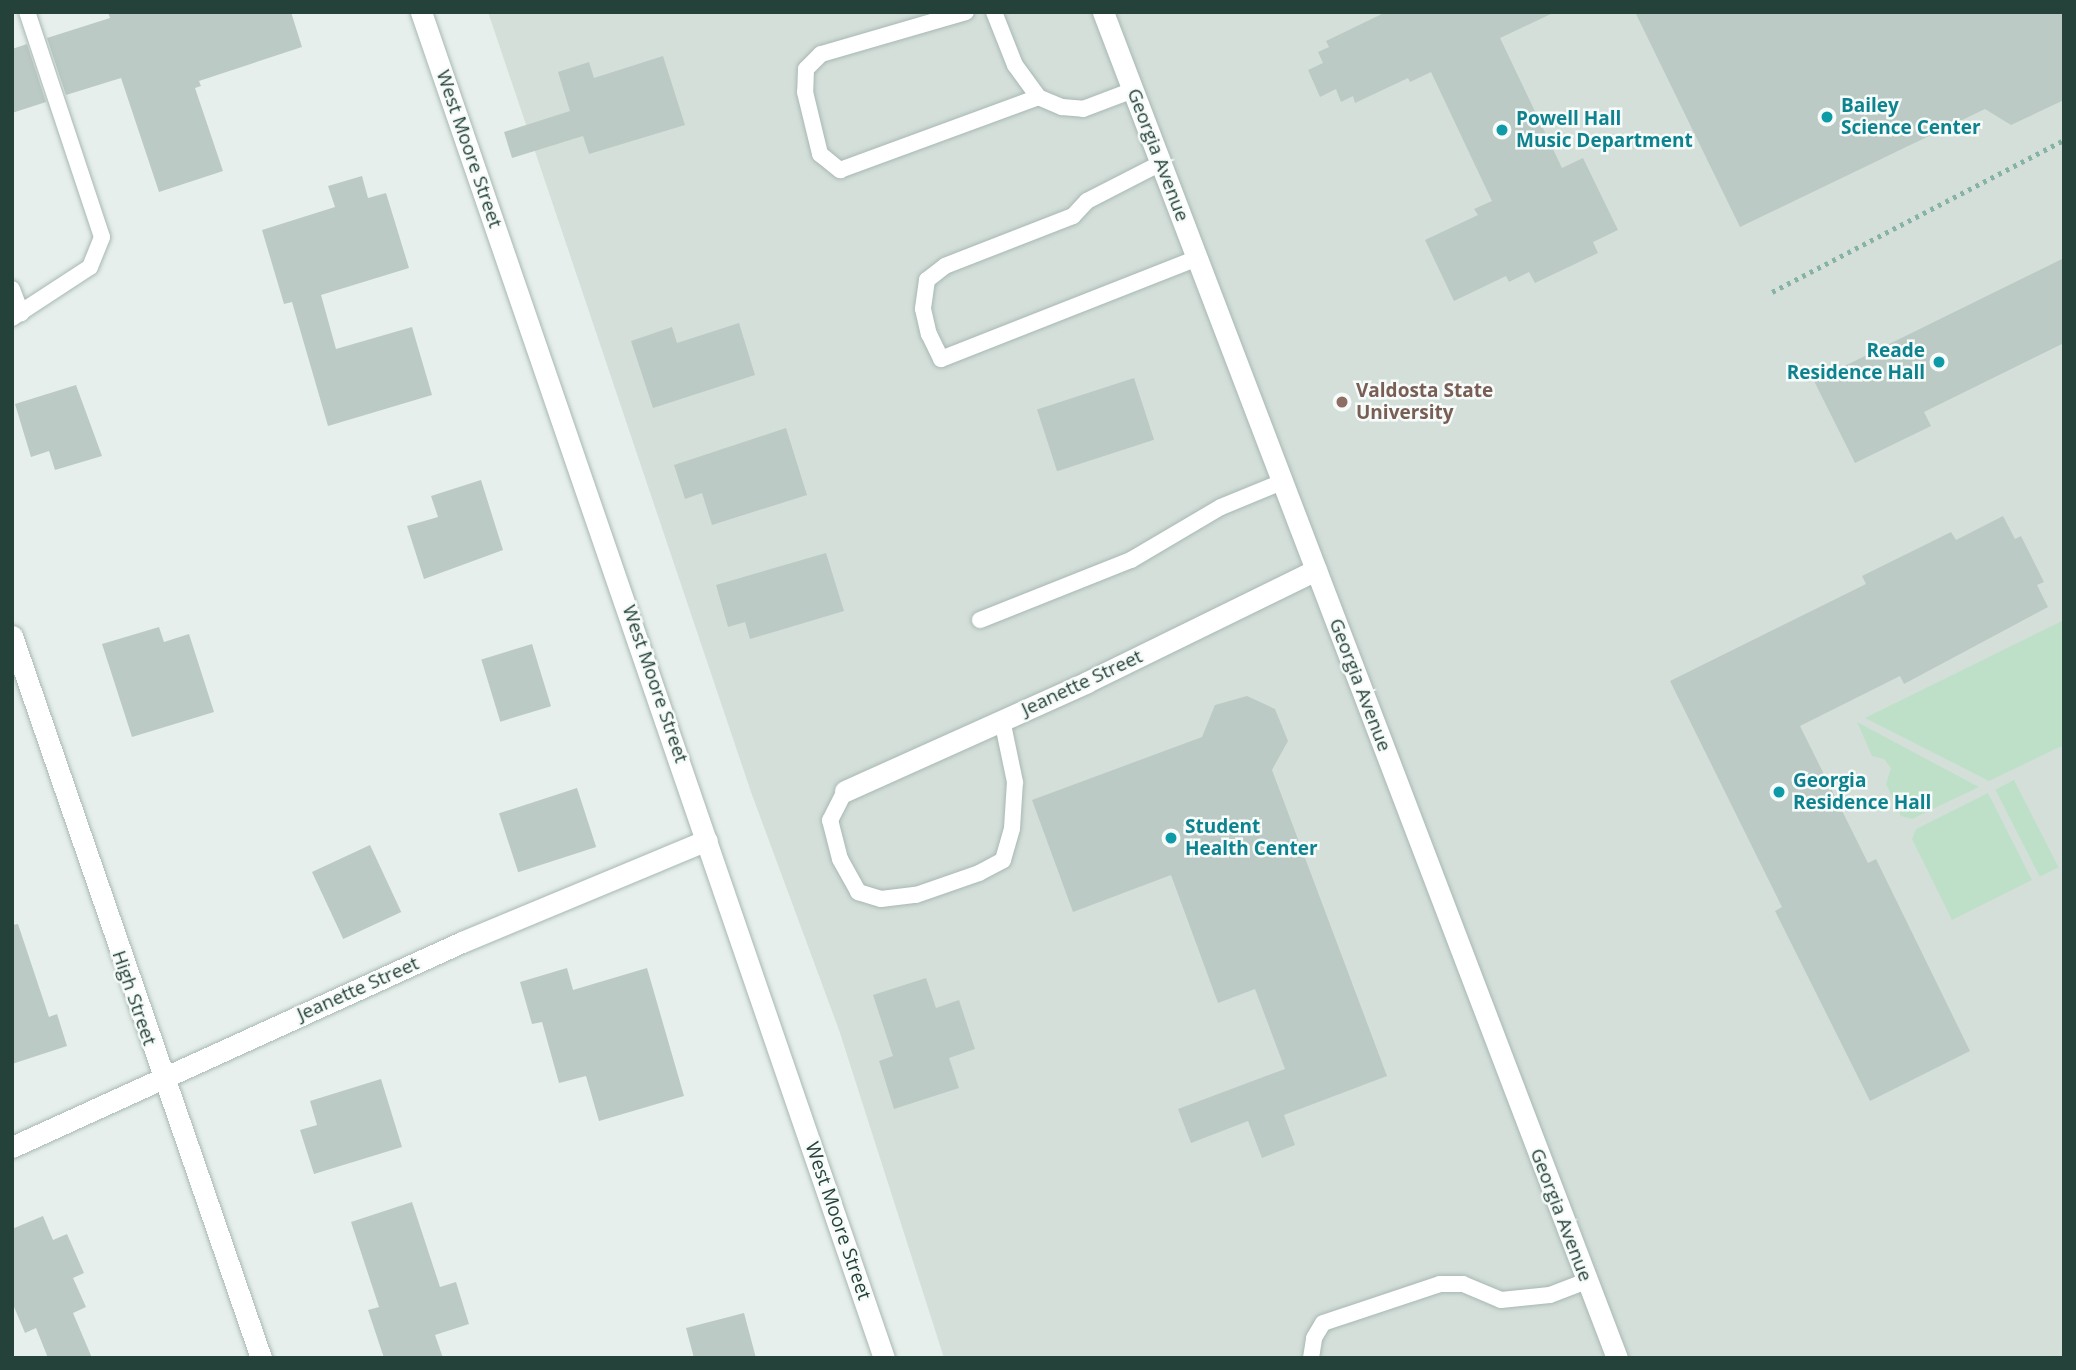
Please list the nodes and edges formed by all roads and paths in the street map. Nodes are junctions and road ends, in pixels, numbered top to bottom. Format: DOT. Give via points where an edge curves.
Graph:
graph roads {
  1 [pos="27,12"];
  2 [pos="421,12"];
  3 [pos="966,12"];
  4 [pos="993,12"];
  5 [pos="1103,12"];
  6 [pos="1133,89"];
  7 [pos="1038,97"];
  8 [pos="2064,140"];
  9 [pos="1161,163"];
  10 [pos="1197,258"];
  11 [pos="12,289"];
  12 [pos="1772,292"];
  13 [pos="17,316"];
  14 [pos="1282,482"];
  15 [pos="1316,570"];
  16 [pos="980,620"];
  17 [pos="12,636"];
  18 [pos="1002,720"];
  19 [pos="845,791"];
  20 [pos="707,840"];
  21 [pos="161,1077"];
  22 [pos="12,1147"];
  23 [pos="1586,1281"];
  24 [pos="261,1358"];
  25 [pos="884,1358"];
  26 [pos="1311,1358"];
  27 [pos="1617,1358"];
  1 -- 13 [label="lane" via="102,237 90,267"];
  2 -- 20 [label="street, West Moore Street"];
  3 -- 7 [label="lane" via="821,54 806,69 810,124 820,154 840,170"];
  4 -- 7 [label="lane" via="1015,65"];
  5 -- 6 [label="street, Georgia Avenue"];
  6 -- 7 [label="lane" via="1083,109"];
  6 -- 9 [label="street, Georgia Avenue"];
  8 -- 12 [label="path"];
  9 -- 10 [label="street, Georgia Avenue"];
  9 -- 10 [label="lane" via="1087,201 1073,216 945,266 927,279 923,309 929,334 941,359"];
  10 -- 14 [label="street, Georgia Avenue"];
  11 -- 13 [label="lane"];
  14 -- 15 [label="street, Georgia Avenue"];
  14 -- 16 [label="lane" via="1221,507 1131,560"];
  15 -- 18 [label="street, Jeanette Street"];
  15 -- 23 [label="street, Georgia Avenue"];
  17 -- 21 [label="street, High Street"];
  18 -- 19 [label="street, Jeanette Street"];
  18 -- 19 [label="lane" via="1015,782 1012,828 1003,860 979,873 916,895 881,900 858,892 839,859 830,820"];
  20 -- 21 [label="street, Jeanette Street" via="461,942"];
  20 -- 25 [label="street, West Moore Street"];
  21 -- 22 [label="street, Jeanette Street"];
  21 -- 24 [label="street, High Street"];
  23 -- 26 [label="lane" via="1550,1295 1502,1300 1463,1284 1440,1284 1323,1323 1314,1338"];
  23 -- 27 [label="street, Georgia Avenue"];
}
